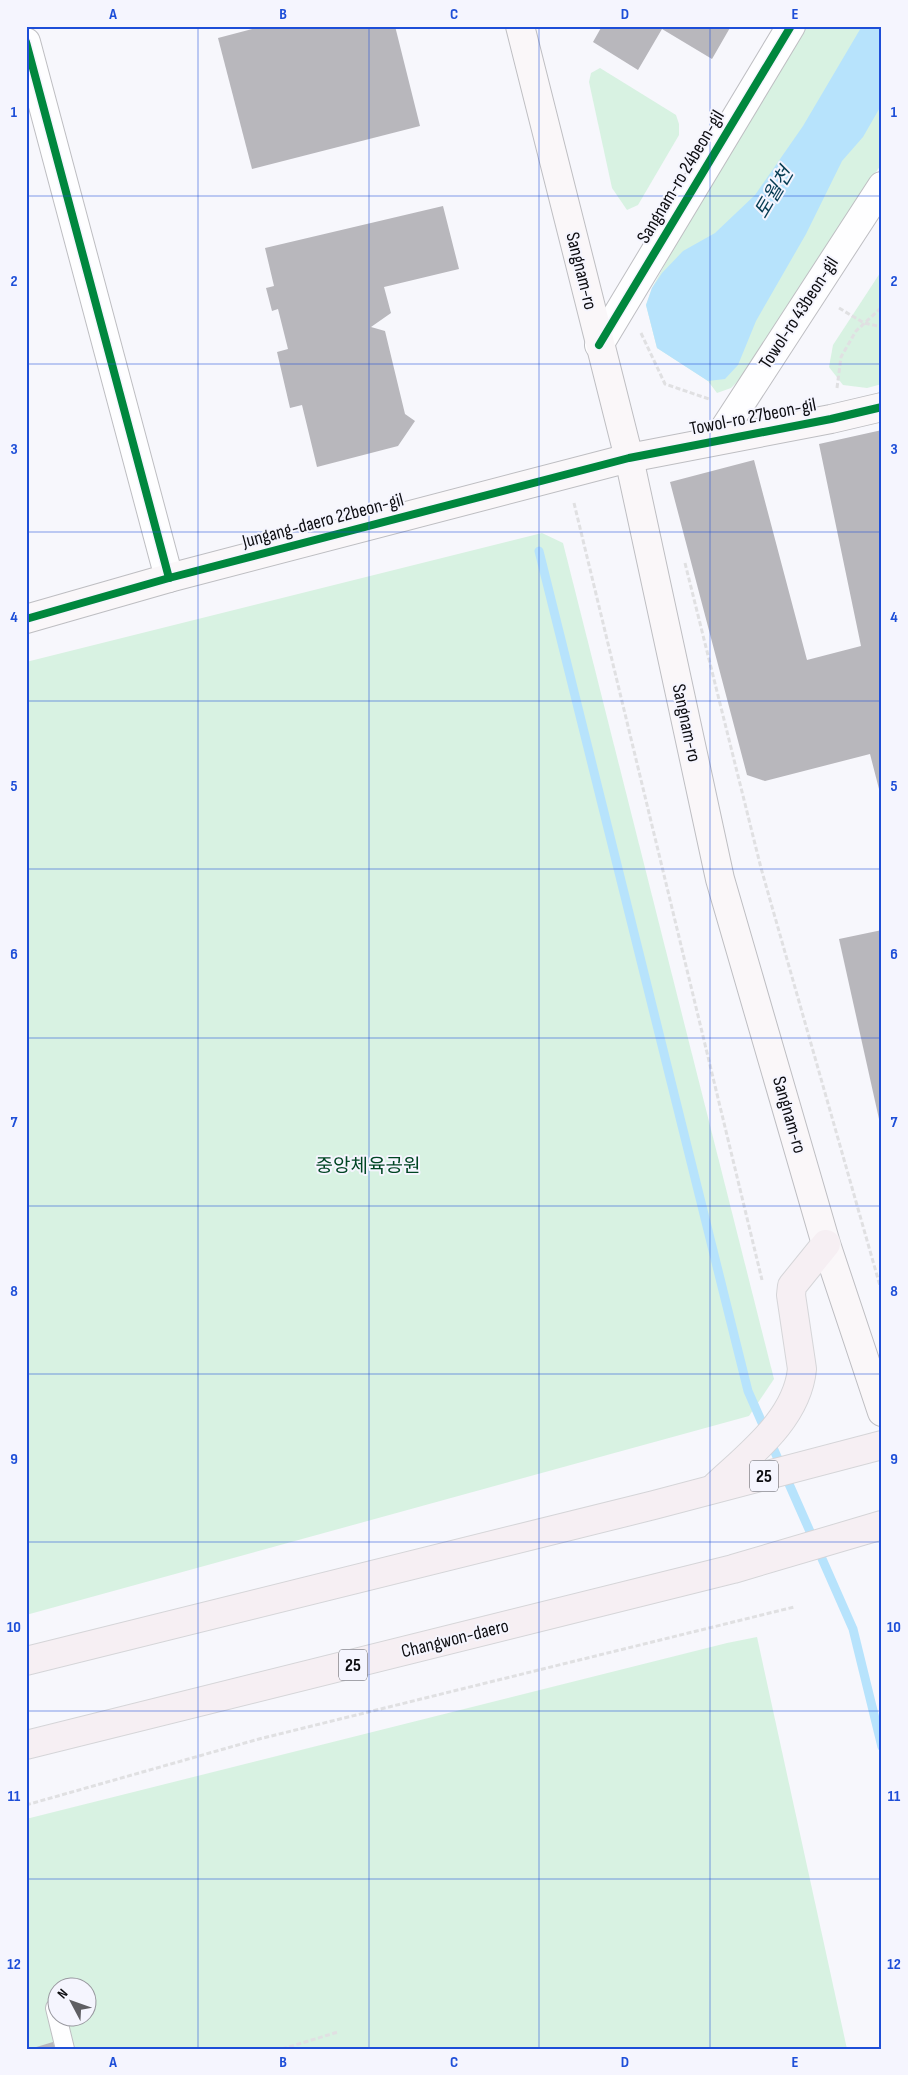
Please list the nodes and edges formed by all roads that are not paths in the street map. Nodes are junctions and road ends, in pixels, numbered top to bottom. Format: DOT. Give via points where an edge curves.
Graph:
graph roads {
  1 [pos="520,26"];
  2 [pos="791,26"];
  3 [pos="26,42"];
  4 [pos="882,186"];
  5 [pos="599,345"];
  6 [pos="882,407"];
  7 [pos="717,440"];
  8 [pos="629,458"];
  9 [pos="169,578"];
  10 [pos="26,619"];
  11 [pos="826,1244"];
  12 [pos="882,1412"];
  13 [pos="878,1446"];
  14 [pos="713,1489"];
  15 [pos="882,1525"];
  16 [pos="28,1660"];
  17 [pos="26,1745"];
  18 [pos="60,2028"];
  19 [pos="66,2049"];
  1 -- 5 [label="main road, Sangnam-ro"];
  2 -- 5 [label="street, Sangnam-ro 24beon-gil"];
  3 -- 9 [label="street"];
  4 -- 7 [label="street, Towol-ro 43beon-gil"];
  5 -- 8 [label="main road, Sangnam-ro"];
  6 -- 7 [label="main road, Towol-ro 27beon-gil"];
  7 -- 8 [label="main road, Towol-ro 27beon-gil"];
  8 -- 9 [label="main road, Jungang-daero 22beon-gil"];
  8 -- 11 [label="main road, Sangnam-ro" via="720,879"];
  9 -- 10 [label="main road, Jungang-daero 22beon-gil"];
  11 -- 12 [label="main road, Sangnam-ro"];
  11 -- 14 [label="main road" via="792,1286 801,1381 782,1420"];
  13 -- 14 [label="main road, 25"];
  14 -- 16 [label="main road, 25"];
  15 -- 17 [label="main road, Changwon-daero / 25" via="680,1582"];
  18 -- 19 [label="lane"];
}
